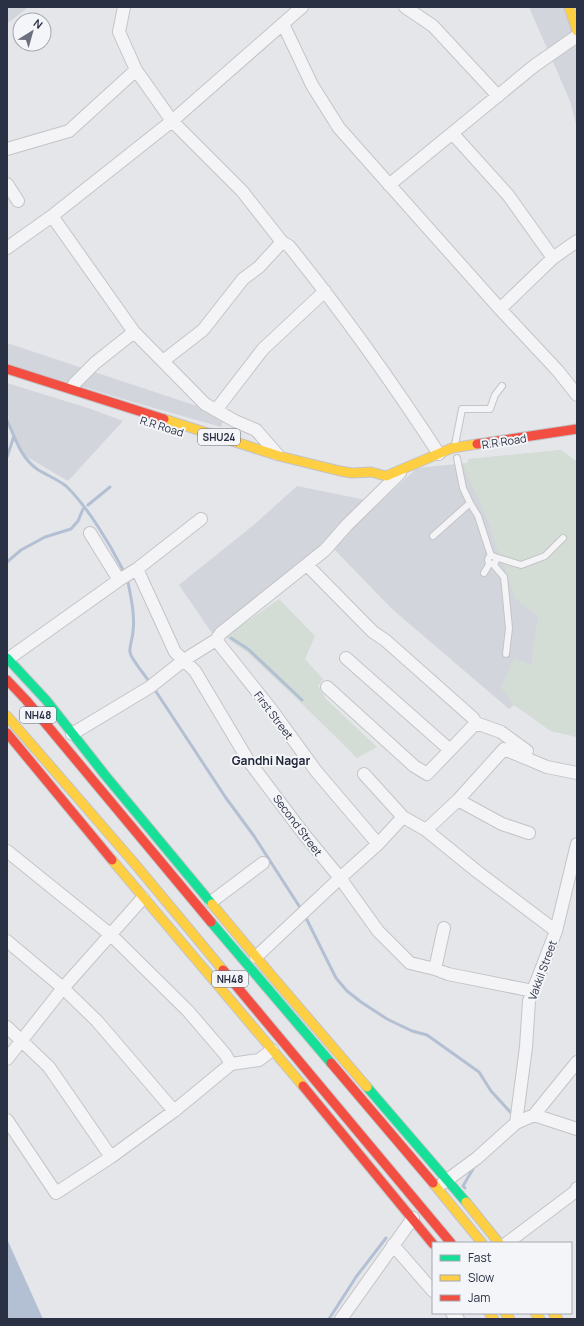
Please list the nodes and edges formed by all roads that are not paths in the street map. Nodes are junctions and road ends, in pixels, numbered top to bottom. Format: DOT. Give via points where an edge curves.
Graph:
graph roads {
  1 [pos="124,7"];
  2 [pos="302,7"];
  3 [pos="405,7"];
  4 [pos="569,7"];
  5 [pos="283,24"];
  6 [pos="577,31"];
  7 [pos="577,36"];
  8 [pos="136,70"];
  9 [pos="498,96"];
  10 [pos="172,121"];
  11 [pos="452,134"];
  12 [pos="7,149"];
  13 [pos="7,184"];
  14 [pos="389,185"];
  15 [pos="18,201"];
  16 [pos="52,216"];
  17 [pos="577,241"];
  18 [pos="282,242"];
  19 [pos="7,248"];
  20 [pos="553,258"];
  21 [pos="325,291"];
  22 [pos="500,309"];
  23 [pos="134,332"];
  24 [pos="163,361"];
  25 [pos="7,369"];
  26 [pos="12,380"];
  27 [pos="74,384"];
  28 [pos="502,386"];
  29 [pos="577,395"];
  30 [pos="216,410"];
  31 [pos="577,429"];
  32 [pos="454,448"];
  33 [pos="279,456"];
  34 [pos="436,456"];
  35 [pos="461,458"];
  36 [pos="407,467"];
  37 [pos="386,476"];
  38 [pos="470,503"];
  39 [pos="201,519"];
  40 [pos="90,533"];
  41 [pos="433,536"];
  42 [pos="562,538"];
  43 [pos="492,560"];
  44 [pos="307,565"];
  45 [pos="137,569"];
  46 [pos="484,573"];
  47 [pos="119,580"];
  48 [pos="216,640"];
  49 [pos="506,654"];
  50 [pos="8,658"];
  51 [pos="346,658"];
  52 [pos="184,660"];
  53 [pos="7,680"];
  54 [pos="327,687"];
  55 [pos="7,716"];
  56 [pos="476,723"];
  57 [pos="7,733"];
  58 [pos="72,734"];
  59 [pos="450,750"];
  60 [pos="527,750"];
  61 [pos="577,773"];
  62 [pos="364,774"];
  63 [pos="458,800"];
  64 [pos="403,817"];
  65 [pos="426,830"];
  66 [pos="529,833"];
  67 [pos="378,844"];
  68 [pos="577,844"];
  69 [pos="7,851"];
  70 [pos="263,863"];
  71 [pos="135,864"];
  72 [pos="340,878"];
  73 [pos="135,888"];
  74 [pos="143,898"];
  75 [pos="211,902"];
  76 [pos="444,928"];
  77 [pos="556,931"];
  78 [pos="111,935"];
  79 [pos="7,942"];
  80 [pos="256,957"];
  81 [pos="435,969"];
  82 [pos="63,988"];
  83 [pos="533,992"];
  84 [pos="7,1027"];
  85 [pos="21,1040"];
  86 [pos="272,1050"];
  87 [pos="7,1059"];
  88 [pos="577,1062"];
  89 [pos="230,1064"];
  90 [pos="174,1111"];
  91 [pos="534,1115"];
  92 [pos="7,1120"];
  93 [pos="516,1123"];
  94 [pos="577,1129"];
  95 [pos="111,1157"];
  96 [pos="447,1179"];
  97 [pos="437,1188"];
  98 [pos="577,1188"];
  99 [pos="413,1218"];
  100 [pos="450,1242"];
  101 [pos="481,1242"];
  102 [pos="498,1242"];
  103 [pos="508,1242"];
  104 [pos="432,1243"];
  105 [pos="393,1245"];
  106 [pos="432,1290"];
  107 [pos="341,1319"];
  1 -- 8 [label="street" via="119,32"];
  2 -- 5 [label="street"];
  3 -- 9 [label="street" via="433,26"];
  4 -- 6 [label="main road"];
  5 -- 10 [label="street"];
  5 -- 14 [label="street" via="312,85 339,128"];
  7 -- 9 [label="street" via="534,66"];
  8 -- 10 [label="street"];
  8 -- 12 [label="street" via="68,132"];
  9 -- 11 [label="street"];
  10 -- 16 [label="street"];
  10 -- 18 [label="street" via="242,192"];
  11 -- 14 [label="street"];
  11 -- 20 [label="street" via="508,195"];
  13 -- 15 [label="street"];
  14 -- 22 [label="street"];
  16 -- 19 [label="street"];
  16 -- 23 [label="street"];
  17 -- 20 [label="street"];
  18 -- 21 [label="street" via="289,246"];
  18 -- 24 [label="street" via="259,267 243,279 203,330"];
  20 -- 22 [label="street"];
  21 -- 30 [label="street" via="263,348"];
  21 -- 34 [label="street" via="401,395"];
  22 -- 29 [label="street"];
  23 -- 24 [label="street"];
  23 -- 27 [label="street"];
  24 -- 30 [label="street" via="205,404"];
  25 -- 33 [label="main road, R.R Road / SHU24"];
  26 -- 37 [label="main road, R.R Road / SHU24" via="337,479 369,482"];
  28 -- 32 [label="lane" via="490,408 462,409"];
  30 -- 33 [label="street" via="256,430"];
  31 -- 32 [label="main road, R.R Road / SHU24"];
  32 -- 34 [label="main road, R.R Road / SHU24"];
  32 -- 35 [label="main road"];
  33 -- 37 [label="main road, R.R Road / SHU24" via="340,471 372,472"];
  34 -- 35 [label="main road, R.R Road / SHU24"];
  34 -- 36 [label="main road, R.R Road / SHU24"];
  35 -- 38 [label="lane" via="463,488"];
  36 -- 37 [label="main road, R.R Road / SHU24"];
  36 -- 44 [label="street"];
  38 -- 41 [label="lane"];
  38 -- 43 [label="lane" via="478,516"];
  39 -- 45 [label="street"];
  40 -- 47 [label="street"];
  42 -- 43 [label="lane" via="545,556 521,565"];
  43 -- 46 [label="lane"];
  43 -- 49 [label="lane" via="504,577 509,628"];
  44 -- 48 [label="street" via="221,633"];
  44 -- 56 [label="street" via="373,632"];
  45 -- 47 [label="street"];
  45 -- 52 [label="street, Second Street" via="175,652"];
  47 -- 50 [label="street"];
  48 -- 52 [label="street"];
  48 -- 67 [label="street, First Street" via="271,709 316,772"];
  50 -- 58 [label="main road"];
  51 -- 59 [label="street"];
  52 -- 58 [label="street" via="154,684"];
  52 -- 72 [label="street, Second Street" via="195,670 248,760 302,833"];
  53 -- 97 [label="main road, NH48"];
  54 -- 59 [label="street" via="414,766 427,774"];
  55 -- 71 [label="main road, NH48"];
  56 -- 59 [label="street"];
  56 -- 60 [label="street" via="501,732"];
  57 -- 73 [label="main road"];
  58 -- 75 [label="main road"];
  61 -- 63 [label="street" via="547,767 504,749"];
  62 -- 64 [label="street"];
  63 -- 65 [label="street"];
  63 -- 66 [label="street" via="502,824"];
  64 -- 65 [label="street"];
  64 -- 67 [label="street"];
  65 -- 77 [label="street"];
  67 -- 72 [label="street"];
  68 -- 77 [label="street, Vakkil Street"];
  69 -- 78 [label="street"];
  70 -- 75 [label="street"];
  71 -- 73 [label="main road"];
  71 -- 100 [label="main road, NH48"];
  72 -- 80 [label="street"];
  72 -- 81 [label="street, Second Street" via="378,931 410,963"];
  73 -- 74 [label="main road"];
  74 -- 78 [label="street"];
  74 -- 86 [label="main road"];
  75 -- 80 [label="main road"];
  76 -- 81 [label="street"];
  77 -- 83 [label="street, Vakkil Street"];
  78 -- 82 [label="street"];
  78 -- 89 [label="street" via="188,1011 225,1054"];
  79 -- 82 [label="street"];
  80 -- 96 [label="main road"];
  81 -- 83 [label="street, Second Street"];
  82 -- 85 [label="street"];
  82 -- 90 [label="street" via="97,1021"];
  83 -- 93 [label="street, Vakkil Street" via="529,1001"];
  84 -- 85 [label="street"];
  85 -- 87 [label="street"];
  85 -- 95 [label="street" via="49,1067"];
  86 -- 89 [label="street" via="259,1060"];
  86 -- 99 [label="main road"];
  88 -- 91 [label="street"];
  89 -- 90 [label="street"];
  90 -- 95 [label="street"];
  91 -- 93 [label="street"];
  91 -- 94 [label="street"];
  92 -- 95 [label="street" via="56,1193"];
  93 -- 96 [label="street" via="477,1158"];
  96 -- 97 [label="street"];
  96 -- 102 [label="main road"];
  97 -- 101 [label="main road, NH48"];
  98 -- 103 [label="street"];
  99 -- 104 [label="main road"];
  99 -- 105 [label="street"];
  105 -- 106 [label="street"];
  105 -- 107 [label="street"];
}
